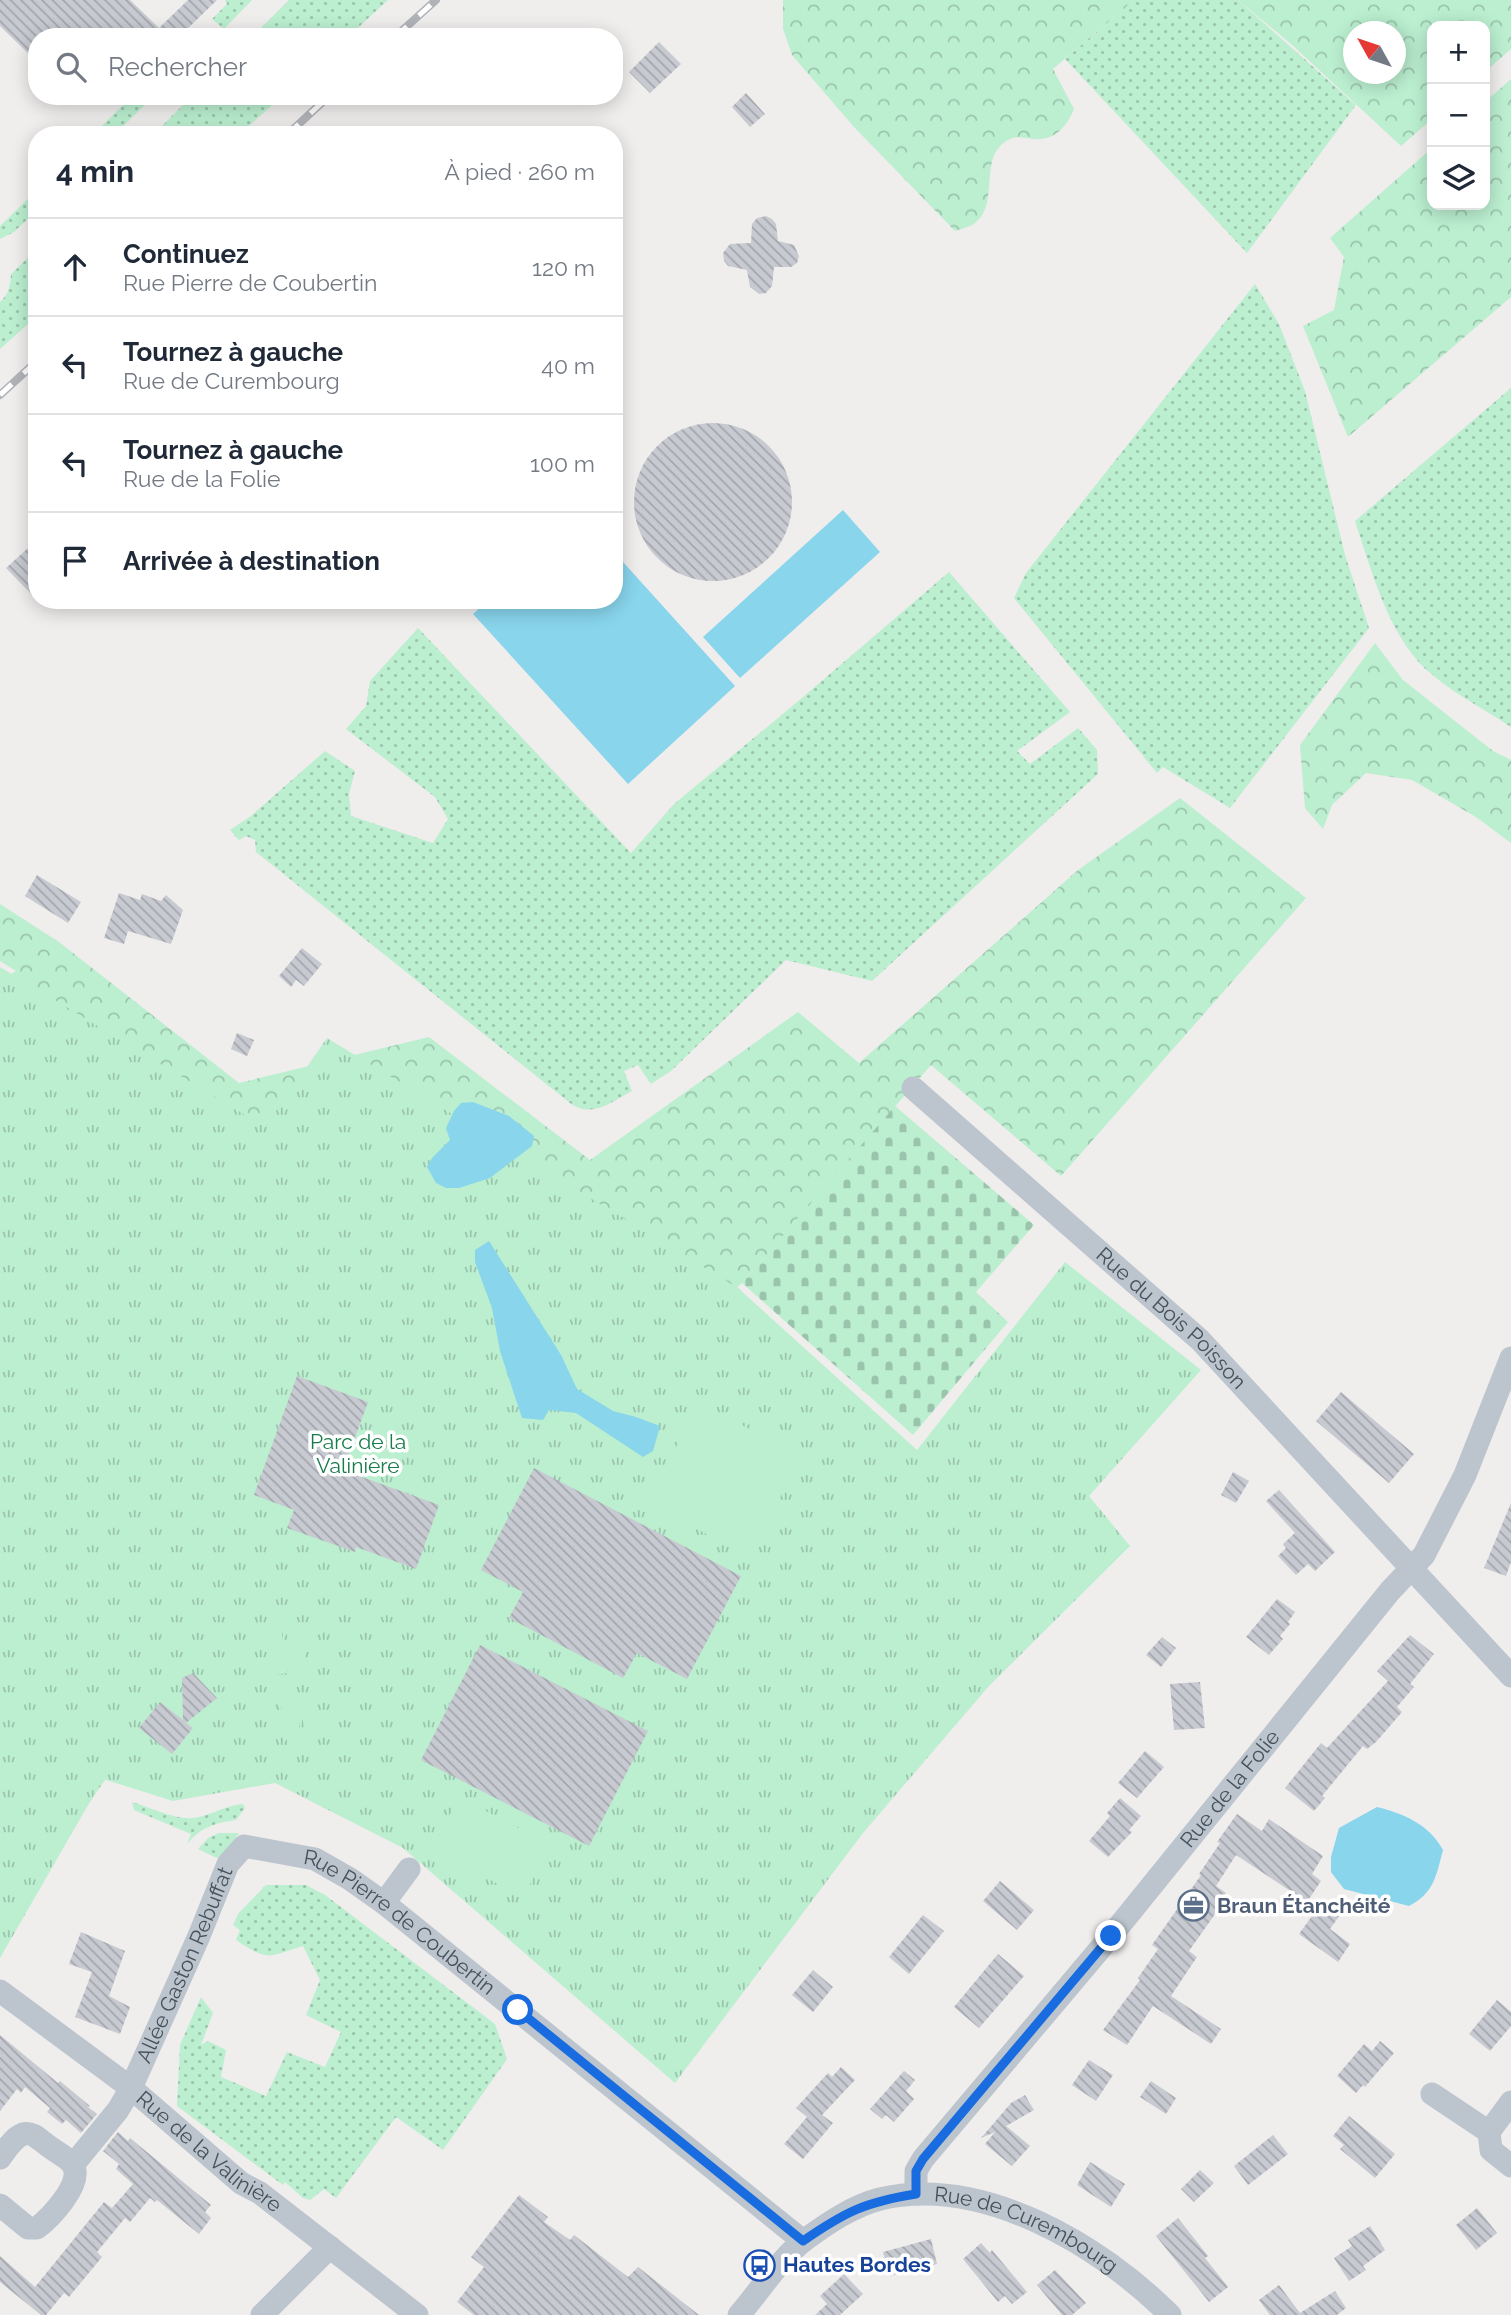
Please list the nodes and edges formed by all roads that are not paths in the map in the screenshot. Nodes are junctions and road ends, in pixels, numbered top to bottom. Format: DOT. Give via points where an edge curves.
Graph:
graph roads {
  1 [pos="913,1088"];
  2 [pos="1511,1358"];
  3 [pos="1411,1570"];
  4 [pos="1511,1676"];
  5 [pos="244,1846"];
  6 [pos="409,1870"];
  7 [pos="384,1903"];
  8 [pos="0,1991"];
  9 [pos="131,2088"];
  10 [pos="1433,2094"];
  11 [pos="1511,2102"];
  12 [pos="1489,2132"];
  13 [pos="0,2158"];
  14 [pos="73,2165"];
  15 [pos="1511,2166"];
  16 [pos="916,2194"];
  17 [pos="0,2205"];
  18 [pos="803,2241"];
  19 [pos="330,2247"];
  20 [pos="262,2315"];
  21 [pos="417,2315"];
  22 [pos="739,2315"];
  23 [pos="1170,2315"];
  1 -- 3 [label="street, Rue du Bois Poisson" via="1200,1340"];
  2 -- 3 [label="street, Rue de la Folie" via="1465,1475 1424,1555"];
  3 -- 4 [label="street, Rue du Bois Poisson"];
  3 -- 16 [label="street, Rue de la Folie" via="923,2159 916,2171"];
  5 -- 7 [label="street, Rue Pierre de Coubertin" via="315,1859"];
  5 -- 9 [label="street, Allée Gaston Rebuffat" via="228,1864"];
  6 -- 7 [label="street"];
  7 -- 18 [label="street, Rue Pierre de Coubertin"];
  8 -- 9 [label="street, Rue de la Valinière"];
  9 -- 14 [label="street, Allée Gaston Rebuffat"];
  9 -- 19 [label="street, Rue de la Valinière" via="241,2183"];
  10 -- 12 [label="street"];
  11 -- 12 [label="street"];
  12 -- 15 [label="street" via="1491,2150"];
  13 -- 14 [label="street" via="24,2134 33,2135"];
  14 -- 17 [label="street" via="73,2186 37,2228 28,2228"];
  16 -- 18 [label="street, Rue de Curembourg" via="858,2207"];
  16 -- 23 [label="street, Rue de Curembourg" via="975,2200 1057,2231 1128,2277"];
  18 -- 22 [label="street, Rue de Curembourg"];
  19 -- 20 [label="street"];
  19 -- 21 [label="street, Rue de la Valinière"];
}
